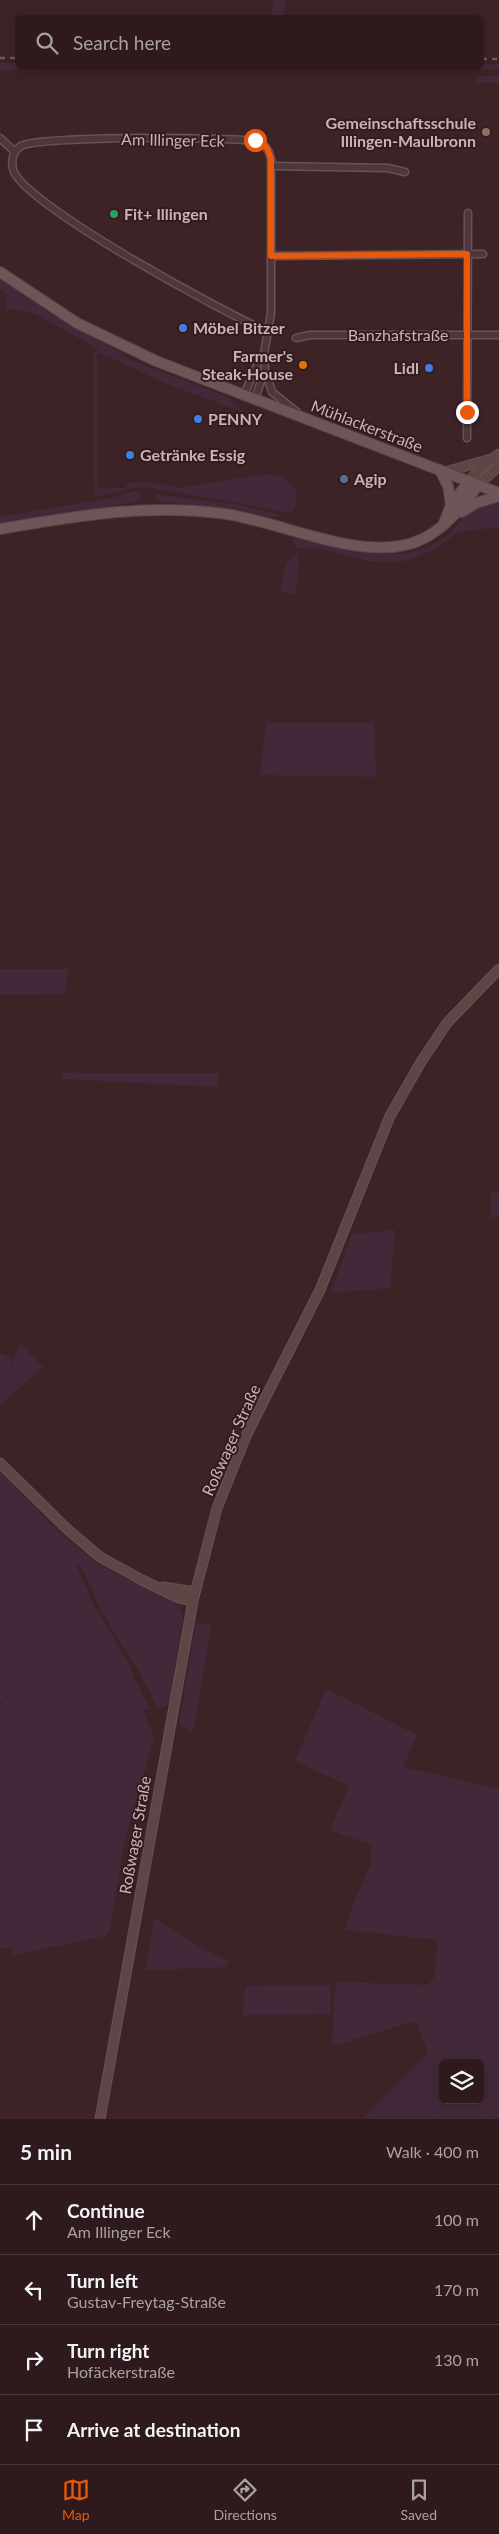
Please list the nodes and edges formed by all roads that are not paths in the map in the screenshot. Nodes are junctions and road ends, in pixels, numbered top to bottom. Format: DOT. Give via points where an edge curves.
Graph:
graph roads {
  1 [pos="0,138"];
  2 [pos="15,152"];
  3 [pos="271,166"];
  4 [pos="405,172"];
  5 [pos="468,213"];
  6 [pos="467,254"];
  7 [pos="483,254"];
  8 [pos="271,256"];
  9 [pos="0,272"];
  10 [pos="269,332"];
  11 [pos="466,335"];
  12 [pos="499,335"];
  13 [pos="296,338"];
  14 [pos="264,354"];
  15 [pos="265,369"];
  16 [pos="244,394"];
  17 [pos="255,399"];
  18 [pos="304,417"];
  19 [pos="467,438"];
  20 [pos="495,456"];
  21 [pos="499,466"];
  22 [pos="443,471"];
  23 [pos="473,483"];
  24 [pos="499,492"];
  25 [pos="499,496"];
  26 [pos="453,510"];
  27 [pos="0,529"];
  28 [pos="499,970"];
  29 [pos="0,1463"];
  30 [pos="194,1596"];
  31 [pos="100,2119"];
  1 -- 2 [label="street"];
  2 -- 3 [label="street, Am Illinger Eck" via="21,146 37,141 255,140 266,146"];
  2 -- 10 [label="street" via="13,171 18,181 36,196 140,264 242,321"];
  3 -- 4 [label="street" via="388,168"];
  3 -- 8 [label="street, Am Illinger Eck"];
  5 -- 6 [label="street"];
  6 -- 7 [label="street"];
  6 -- 8 [label="street"];
  6 -- 11 [label="street"];
  8 -- 10 [label="street, Am Illinger Eck"];
  9 -- 16 [label="main road, Mühlackerstraße" via="77,323 164,364"];
  10 -- 14 [label="street, Am Illinger Eck"];
  11 -- 12 [label="street, Banzhafstraße"];
  11 -- 13 [label="street, Banzhafstraße" via="310,335"];
  11 -- 19 [label="street"];
  14 -- 15 [label="street"];
  14 -- 16 [label="street"];
  15 -- 17 [label="street"];
  15 -- 18 [label="street" via="272,392"];
  16 -- 17 [label="main road, Mühlackerstraße"];
  17 -- 18 [label="main road, Mühlackerstraße"];
  18 -- 22 [label="main road, Mühlackerstraße"];
  20 -- 22 [label="street"];
  20 -- 23 [label="street"];
  21 -- 23 [label="street"];
  22 -- 23 [label="main road, Mühlackerstraße"];
  22 -- 26 [label="main road"];
  23 -- 24 [label="main road, Mühlackerstraße"];
  23 -- 26 [label="main road"];
  25 -- 26 [label="main road"];
  26 -- 27 [label="main road" via="444,523 421,540 386,548 355,545 228,515 177,510 110,511"];
  28 -- 30 [label="street, Roßwager Straße" via="447,1023 390,1116 320,1290 231,1471"];
  29 -- 30 [label="street" via="90,1549 121,1570 157,1586"];
  30 -- 31 [label="street, Roßwager Straße"];
}
